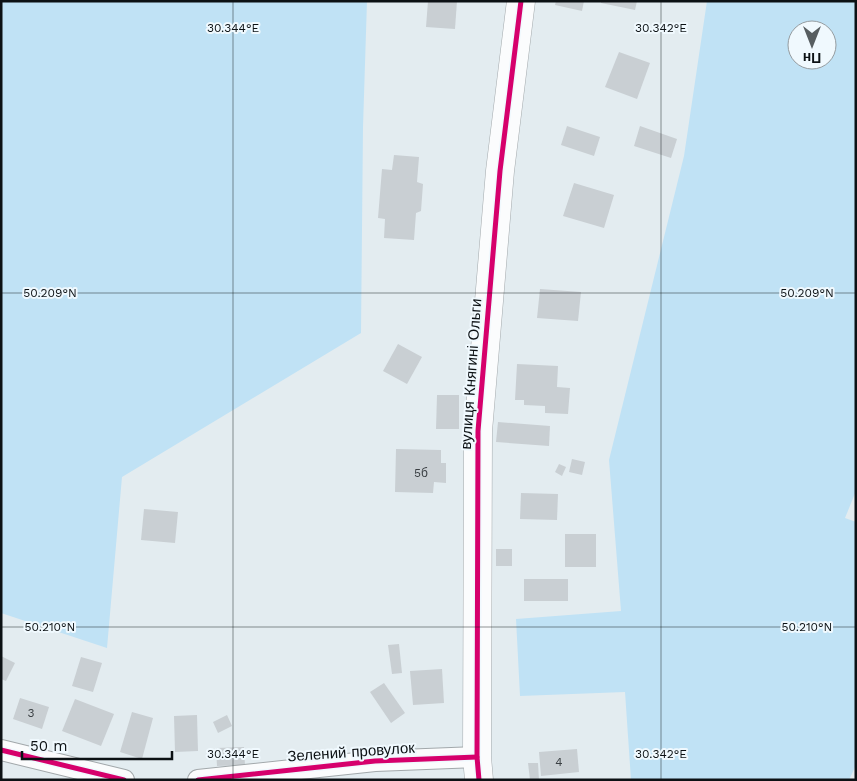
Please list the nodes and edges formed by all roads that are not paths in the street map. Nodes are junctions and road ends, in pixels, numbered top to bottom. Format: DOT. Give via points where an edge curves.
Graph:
graph roads {
  1 [pos="521,1"];
  2 [pos="1,750"];
  3 [pos="478,768"];
  4 [pos="124,780"];
  5 [pos="198,780"];
  1 -- 3 [label="street, вулиця Княгині Ольги" via="500,171 478,432"];
  2 -- 4 [label="street"];
  3 -- 5 [label="street, Зелений провулок" via="375,761"];
}
